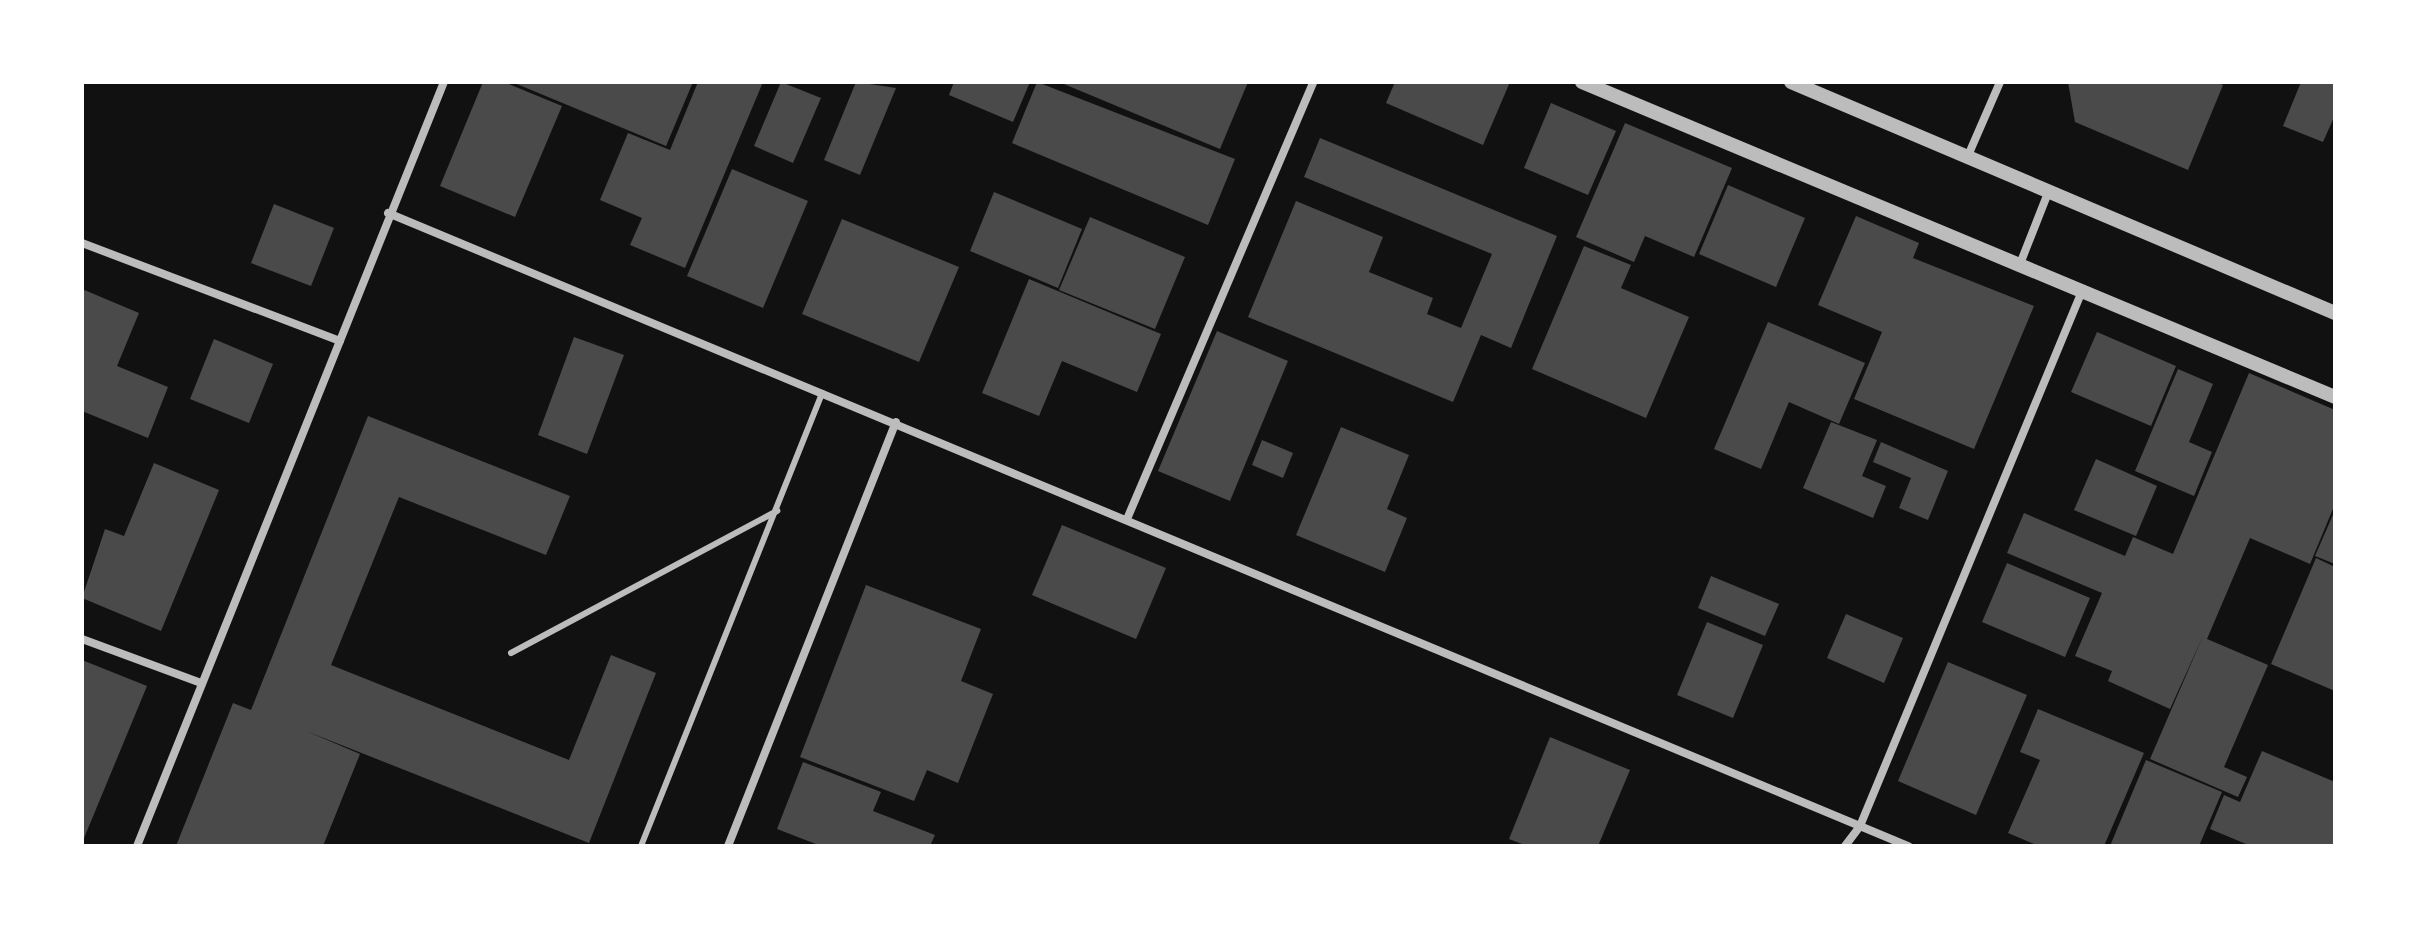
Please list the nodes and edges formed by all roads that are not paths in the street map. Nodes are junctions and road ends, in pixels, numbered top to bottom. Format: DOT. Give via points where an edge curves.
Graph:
graph roads {
  1 [pos="444,82"];
  2 [pos="1313,82"];
  3 [pos="1582,82"];
  4 [pos="1791,82"];
  5 [pos="2000,82"];
  6 [pos="1967,158"];
  7 [pos="2048,193"];
  8 [pos="388,213"];
  9 [pos="82,243"];
  10 [pos="2020,264"];
  11 [pos="2083,290"];
  12 [pos="2335,313"];
  13 [pos="340,341"];
  14 [pos="822,393"];
  15 [pos="2335,397"];
  16 [pos="896,422"];
  17 [pos="777,511"];
  18 [pos="1127,519"];
  19 [pos="82,639"];
  20 [pos="511,653"];
  21 [pos="201,683"];
  22 [pos="1860,826"];
  23 [pos="137,846"];
  24 [pos="641,846"];
  25 [pos="728,846"];
  26 [pos="1845,846"];
  27 [pos="1908,846"];
  1 -- 8 [label="street"];
  2 -- 18 [label="street"];
  3 -- 10 [label="street"];
  4 -- 6 [label="street"];
  5 -- 6 [label="street"];
  6 -- 7 [label="street"];
  7 -- 10 [label="street"];
  7 -- 12 [label="street"];
  8 -- 13 [label="street"];
  8 -- 14 [label="street"];
  9 -- 13 [label="street"];
  10 -- 11 [label="street"];
  11 -- 15 [label="street"];
  11 -- 22 [label="street"];
  13 -- 21 [label="street"];
  14 -- 16 [label="street"];
  14 -- 17 [label="lane"];
  16 -- 18 [label="street"];
  16 -- 25 [label="street"];
  17 -- 20 [label="lane"];
  17 -- 24 [label="lane"];
  18 -- 22 [label="street"];
  19 -- 21 [label="street"];
  21 -- 23 [label="street"];
  22 -- 26 [label="street"];
  22 -- 27 [label="street"];
}
